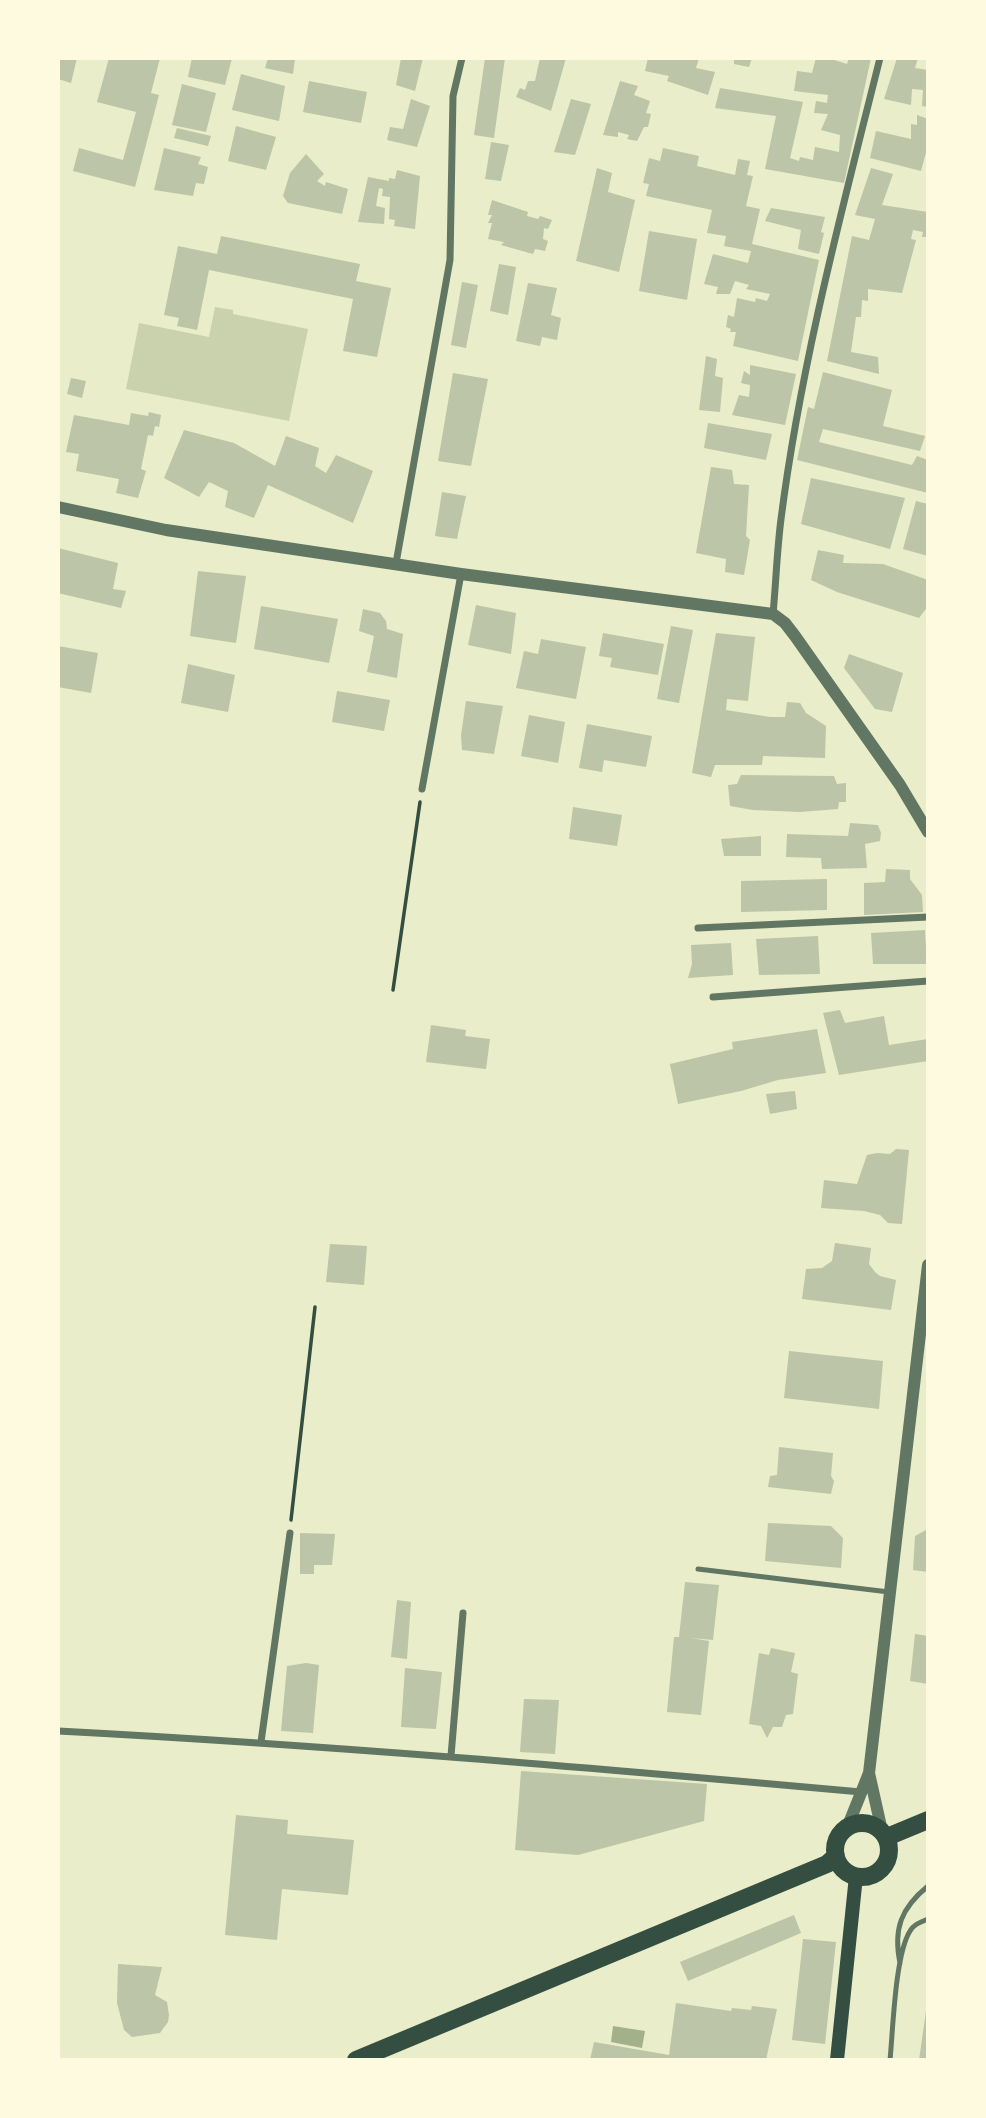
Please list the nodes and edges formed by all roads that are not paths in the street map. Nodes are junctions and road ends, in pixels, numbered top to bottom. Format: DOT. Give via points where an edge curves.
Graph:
graph roads {
  1 [pos="462,58"];
  2 [pos="880,58"];
  3 [pos="58,507"];
  4 [pos="396,563"];
  5 [pos="461,574"];
  6 [pos="773,614"];
  7 [pos="422,789"];
  8 [pos="928,832"];
  9 [pos="928,917"];
  10 [pos="698,928"];
  11 [pos="928,981"];
  12 [pos="713,997"];
  13 [pos="928,1265"];
  14 [pos="290,1533"];
  15 [pos="698,1569"];
  16 [pos="889,1592"];
  17 [pos="463,1613"];
  18 [pos="58,1731"];
  19 [pos="261,1742"];
  20 [pos="451,1756"];
  21 [pos="869,1773"];
  22 [pos="861,1792"];
  23 [pos="928,1819"];
  24 [pos="847,1828"];
  25 [pos="884,1834"];
  26 [pos="836,1856"];
  27 [pos="856,1876"];
  28 [pos="928,1886"];
  29 [pos="928,1919"];
  30 [pos="900,1963"];
  31 [pos="356,2060"];
  32 [pos="837,2060"];
  33 [pos="890,2060"];
  1 -- 4 [label="street" via="453,96 450,260"];
  2 -- 6 [label="street" via="825,276 800,405 781,519"];
  3 -- 4 [label="street" via="166,530"];
  4 -- 5 [label="street"];
  5 -- 6 [label="street"];
  5 -- 7 [label="street"];
  6 -- 8 [label="street" via="803,647"];
  9 -- 10 [label="street"];
  11 -- 12 [label="street"];
  13 -- 16 [label="street"];
  14 -- 19 [label="street"];
  15 -- 16 [label="lane"];
  16 -- 21 [label="street"];
  17 -- 20 [label="street"];
  18 -- 19 [label="street"];
  19 -- 20 [label="street"];
  20 -- 22 [label="street"];
  21 -- 22 [label="street"];
  21 -- 25 [label="street"];
  22 -- 24 [label="street"];
  23 -- 25 [label="main road"];
  24 -- 25 [label="main road" via="869,1824"];
  24 -- 26 [label="main road" via="837,1840"];
  25 -- 27 [label="main road" via="889,1854 881,1870"];
  26 -- 27 [label="main road" via="843,1869"];
  26 -- 31 [label="main road" via="827,1864"];
  27 -- 32 [label="main road"];
  28 -- 30 [label="lane" via="899,1924"];
  29 -- 30 [label="lane" via="910,1931"];
  30 -- 33 [label="lane"];
}
